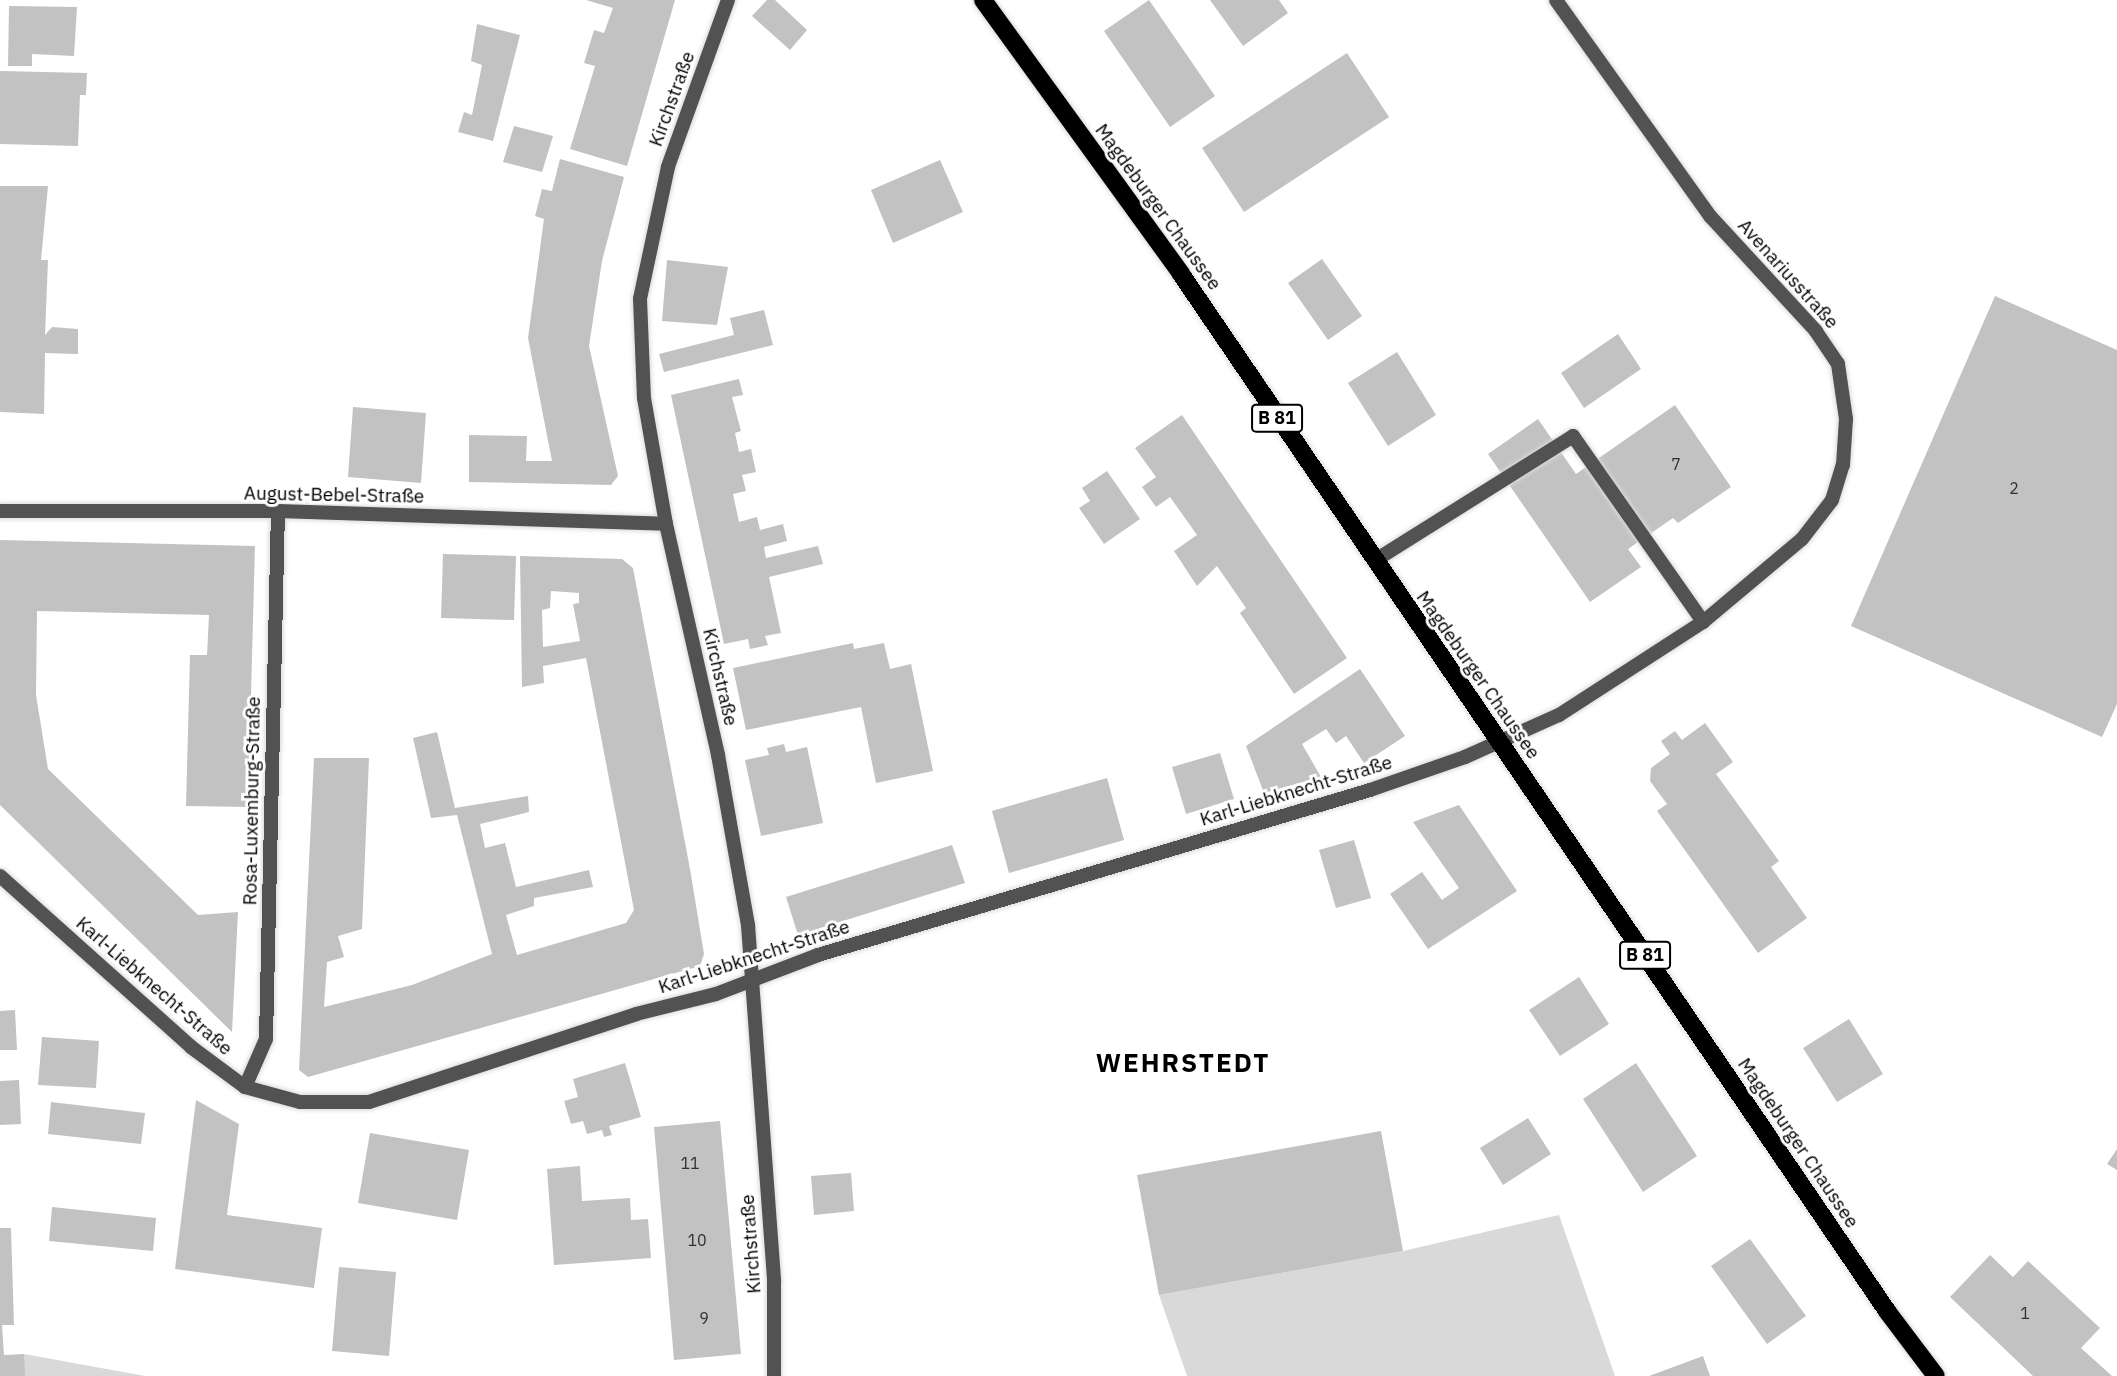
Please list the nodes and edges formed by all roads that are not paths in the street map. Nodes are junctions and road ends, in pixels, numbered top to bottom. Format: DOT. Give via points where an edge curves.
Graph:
graph roads {
  1 [pos="728,0"];
  2 [pos="983,0"];
  3 [pos="1556,0"];
  4 [pos="0,511"];
  5 [pos="278,511"];
  6 [pos="666,524"];
  7 [pos="1374,561"];
  8 [pos="1703,622"];
  9 [pos="1500,742"];
  10 [pos="0,876"];
  11 [pos="750,981"];
  12 [pos="245,1087"];
  13 [pos="774,1376"];
  14 [pos="1936,1376"];
  1 -- 6 [label="street, Kirchstraße" via="668,167 640,299 643,398"];
  2 -- 7 [label="main road, Magdeburger Chaussee / B 81" via="1181,274"];
  3 -- 8 [label="street, Avenariusstraße" via="1665,158 1710,216 1816,331 1838,364 1846,419 1843,465 1832,499 1786,554"];
  4 -- 5 [label="street, August-Bebel-Straße"];
  5 -- 6 [label="street, August-Bebel-Straße"];
  5 -- 12 [label="street, Rosa-Luxemburg-Straße" via="266,1039"];
  6 -- 11 [label="street, Kirchstraße" via="718,755 748,925"];
  7 -- 8 [label="street" via="1573,436"];
  7 -- 9 [label="main road, Magdeburger Chaussee / B 81"];
  8 -- 9 [label="street, Avenariusstraße" via="1559,715"];
  9 -- 11 [label="street, Karl-Liebknecht-Straße" via="1370,790 818,955"];
  9 -- 14 [label="main road, Magdeburger Chaussee / B 81" via="1886,1311"];
  10 -- 12 [label="street, Karl-Liebknecht-Straße" via="191,1047"];
  11 -- 12 [label="street, Karl-Liebknecht-Straße" via="369,1102 300,1102"];
  11 -- 13 [label="street, Kirchstraße" via="774,1282"];
}
